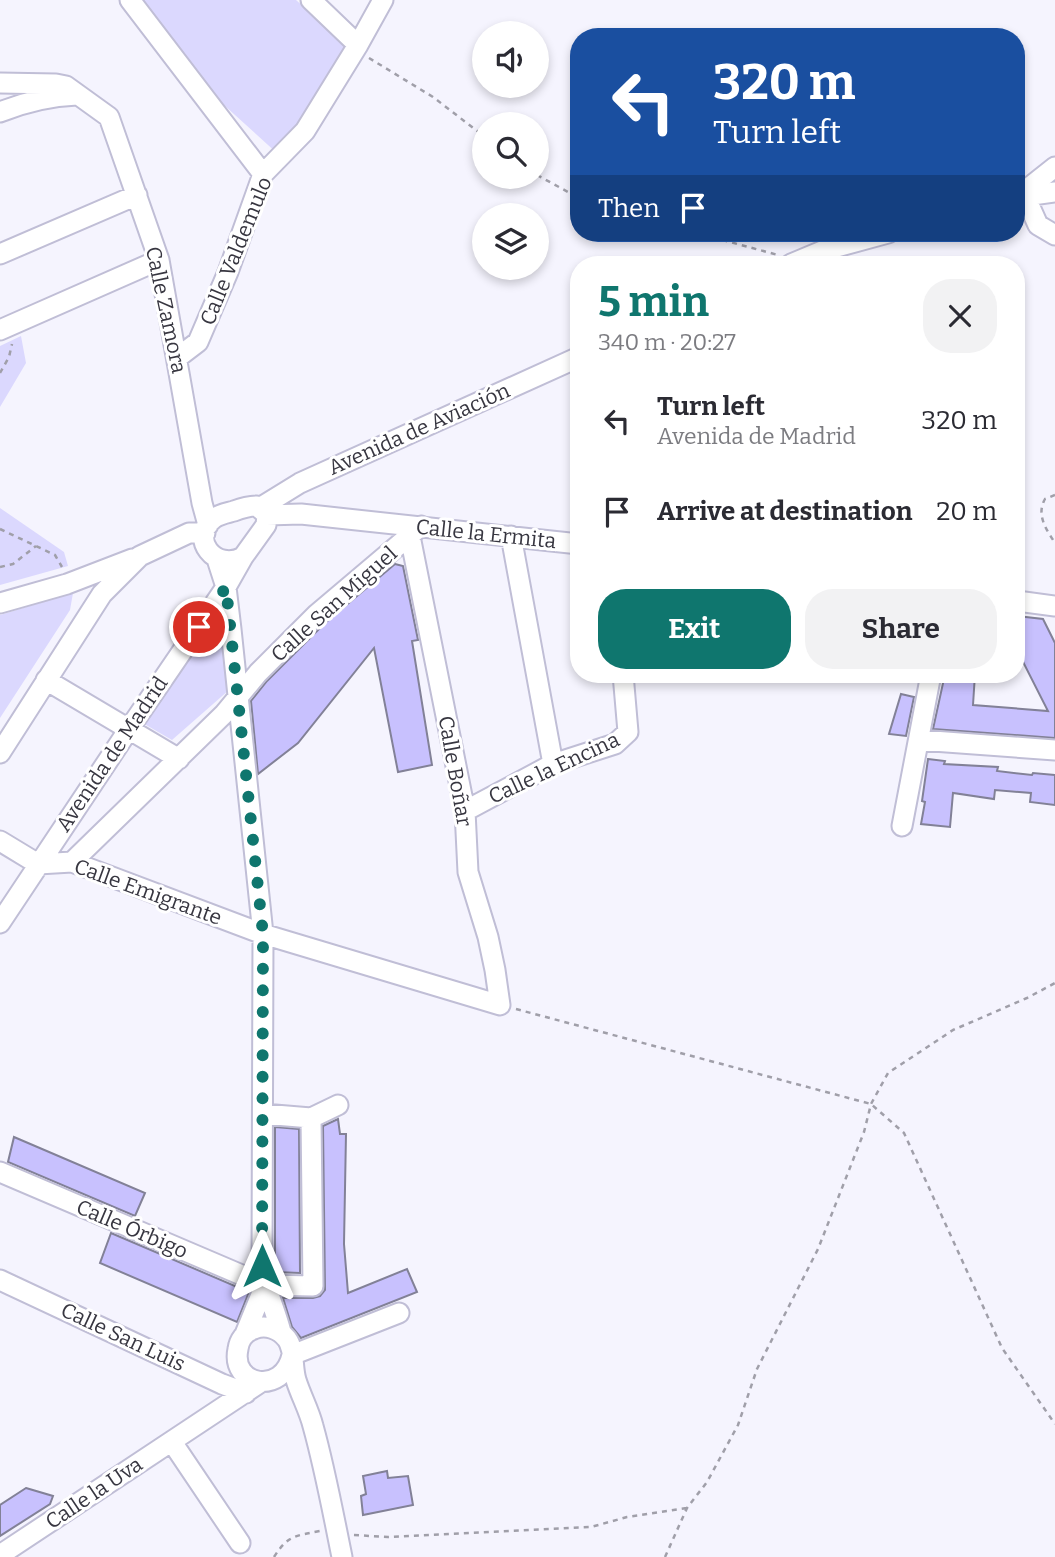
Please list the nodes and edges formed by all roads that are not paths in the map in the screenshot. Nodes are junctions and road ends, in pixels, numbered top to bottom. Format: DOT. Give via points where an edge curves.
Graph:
graph roads {
  1 [pos="130,0"];
  2 [pos="311,0"];
  3 [pos="383,0"];
  4 [pos="357,47"];
  5 [pos="1,83"];
  6 [pos="79,95"];
  7 [pos="5,110"];
  8 [pos="1055,167"];
  9 [pos="264,174"];
  10 [pos="1025,192"];
  11 [pos="1055,192"];
  12 [pos="137,195"];
  13 [pos="1025,195"];
  14 [pos="1025,204"];
  15 [pos="1055,235"];
  16 [pos="855,242"];
  17 [pos="0,254"];
  18 [pos="810,256"];
  19 [pos="159,260"];
  20 [pos="6,335"];
  21 [pos="177,358"];
  22 [pos="570,362"];
  23 [pos="264,511"];
  24 [pos="211,525"];
  25 [pos="416,531"];
  26 [pos="511,536"];
  27 [pos="570,543"];
  28 [pos="140,556"];
  29 [pos="243,557"];
  30 [pos="217,559"];
  31 [pos="226,587"];
  32 [pos="1025,602"];
  33 [pos="0,603"];
  34 [pos="1055,607"];
  35 [pos="46,680"];
  36 [pos="624,683"];
  37 [pos="929,683"];
  38 [pos="238,698"];
  39 [pos="128,729"];
  40 [pos="919,740"];
  41 [pos="1055,750"];
  42 [pos="0,753"];
  43 [pos="179,759"];
  44 [pos="553,764"];
  45 [pos="465,811"];
  46 [pos="902,826"];
  47 [pos="0,841"];
  48 [pos="72,862"];
  49 [pos="38,864"];
  50 [pos="0,923"];
  51 [pos="263,934"];
  52 [pos="499,1005"];
  53 [pos="338,1105"];
  54 [pos="263,1114"];
  55 [pos="311,1118"];
  56 [pos="0,1172"];
  57 [pos="0,1280"];
  58 [pos="265,1285"];
  59 [pos="399,1314"];
  60 [pos="281,1332"];
  61 [pos="245,1334"];
  62 [pos="292,1355"];
  63 [pos="238,1362"];
  64 [pos="270,1383"];
  65 [pos="222,1384"];
  66 [pos="180,1437"];
  67 [pos="240,1543"];
  68 [pos="0,1555"];
  69 [pos="342,1557"];
  1 -- 9 [label="street"];
  2 -- 4 [label="street"];
  3 -- 4 [label="street, Calle Valdemulo"];
  4 -- 9 [label="street, Calle Valdemulo" via="305,131"];
  5 -- 6 [label="street, Calle Zamora" via="57,84"];
  5 -- 7 [label="street" via="8,94"];
  6 -- 7 [label="street" via="26,102"];
  6 -- 12 [label="street, Calle Zamora" via="110,117"];
  8 -- 10 [label="street"];
  9 -- 21 [label="street, Calle Valdemulo" via="198,342"];
  11 -- 13 [label="street"];
  12 -- 17 [label="street"];
  12 -- 19 [label="street, Calle Zamora"];
  14 -- 15 [label="street" via="1038,225"];
  16 -- 18 [label="street"];
  19 -- 20 [label="street"];
  19 -- 21 [label="street, Calle Zamora"];
  21 -- 24 [label="street, Calle Zamora" via="202,503"];
  22 -- 23 [label="street, Avenida de Aviación" via="300,483"];
  23 -- 24 [label="street" via="252,505"];
  23 -- 25 [label="street, Calle la Ermita"];
  23 -- 29 [label="street, Avenida de Madrid" via="266,525"];
  24 -- 28 [label="street"];
  24 -- 30 [label="street" via="208,550"];
  25 -- 26 [label="street, Calle la Ermita"];
  25 -- 38 [label="street, Calle San Miguel" via="317,614"];
  25 -- 45 [label="street, Calle Boñar"];
  26 -- 27 [label="street, Calle la Ermita"];
  26 -- 44 [label="street"];
  28 -- 33 [label="street"];
  28 -- 35 [label="street" via="102,594"];
  29 -- 30 [label="street"];
  29 -- 31 [label="street, Avenida de Madrid"];
  30 -- 31 [label="street"];
  31 -- 38 [label="street"];
  31 -- 39 [label="street, Avenida de Madrid"];
  32 -- 34 [label="street"];
  35 -- 39 [label="street"];
  35 -- 42 [label="street"];
  36 -- 44 [label="street, Calle la Encina" via="628,732 615,744"];
  37 -- 40 [label="street"];
  38 -- 43 [label="street, Calle San Miguel"];
  38 -- 51 [label="street"];
  39 -- 43 [label="street"];
  39 -- 49 [label="street, Avenida de Madrid"];
  40 -- 41 [label="street"];
  40 -- 46 [label="street"];
  43 -- 48 [label="street, Calle San Miguel"];
  44 -- 45 [label="street, Calle la Encina"];
  45 -- 52 [label="street, Calle Boñar" via="468,872 488,937"];
  47 -- 49 [label="street"];
  48 -- 49 [label="street, Calle Emigrante"];
  48 -- 51 [label="street, Calle Emigrante"];
  49 -- 50 [label="street, Avenida de Madrid"];
  51 -- 52 [label="street, Calle Emigrante"];
  51 -- 54 [label="street"];
  53 -- 55 [label="street"];
  54 -- 55 [label="street"];
  54 -- 58 [label="street"];
  55 -- 58 [label="street" via="313,1286"];
  56 -- 58 [label="street, Calle Órbigo"];
  57 -- 65 [label="street, Calle San Luis"];
  58 -- 60 [label="street"];
  58 -- 61 [label="street"];
  59 -- 62 [label="street"];
  60 -- 61 [label="street" via="263,1327"];
  60 -- 62 [label="street"];
  61 -- 63 [label="street"];
  62 -- 64 [label="street" via="285,1373"];
  63 -- 64 [label="street" via="246,1376"];
  63 -- 65 [label="street, Calle la Uva"];
  64 -- 65 [label="street, Calle San Luis"];
  64 -- 66 [label="street, Calle la Uva"];
  64 -- 69 [label="street" via="313,1424"];
  65 -- 66 [label="street, Calle la Uva"];
  66 -- 67 [label="street"];
  66 -- 68 [label="street, Calle la Uva"];
}
